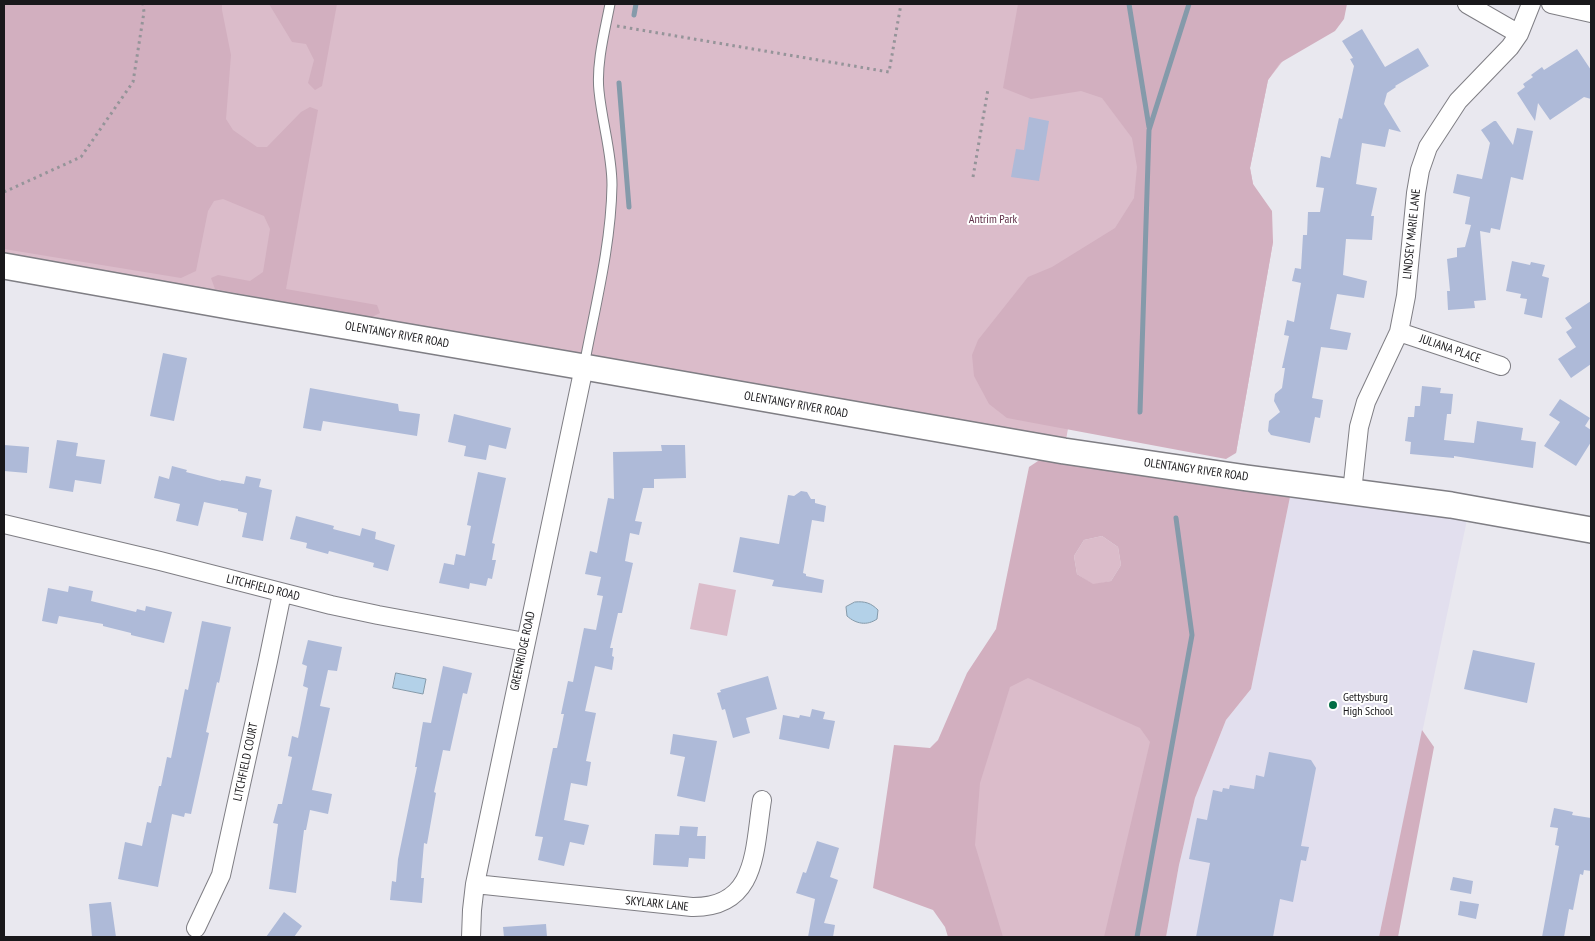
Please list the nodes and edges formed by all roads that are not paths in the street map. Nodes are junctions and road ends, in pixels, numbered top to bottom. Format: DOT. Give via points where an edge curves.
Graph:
graph roads {
  1 [pos="610,4"];
  2 [pos="1467,4"];
  3 [pos="1531,4"];
  4 [pos="1551,4"];
  5 [pos="1591,13"];
  6 [pos="1519,34"];
  7 [pos="4,266"];
  8 [pos="1399,332"];
  9 [pos="1501,366"];
  10 [pos="584,367"];
  11 [pos="1352,492"];
  12 [pos="4,524"];
  13 [pos="1591,530"];
  14 [pos="282,593"];
  15 [pos="525,642"];
  16 [pos="762,800"];
  17 [pos="475,884"];
  18 [pos="196,928"];
  19 [pos="471,937"];
  1 -- 10 [label="lane" via="602,44 599,89 612,184 610,231"];
  2 -- 6 [label="street"];
  3 -- 6 [label="street, LINDSEY MARIE LANE"];
  4 -- 5 [label="street"];
  6 -- 8 [label="street, LINDSEY MARIE LANE" via="1458,101 1428,148 1416,193 1406,296"];
  7 -- 10 [label="main road, OLENTANGY RIVER ROAD"];
  8 -- 9 [label="street, JULIANA PLACE"];
  8 -- 11 [label="street, LINDSEY MARIE LANE" via="1366,402 1359,427"];
  10 -- 11 [label="main road, OLENTANGY RIVER ROAD" via="1064,451"];
  10 -- 15 [label="street, GREENRIDGE ROAD"];
  11 -- 13 [label="main road, OLENTANGY RIVER ROAD" via="1451,505"];
  12 -- 14 [label="street, LITCHFIELD ROAD"];
  14 -- 15 [label="street, LITCHFIELD ROAD" via="378,615"];
  14 -- 18 [label="street, LITCHFIELD COURT" via="221,875"];
  15 -- 17 [label="street, GREENRIDGE ROAD"];
  16 -- 17 [label="street, SKYLARK LANE" via="749,876 732,898 707,908"];
  17 -- 19 [label="street, GREENRIDGE ROAD"];
}
